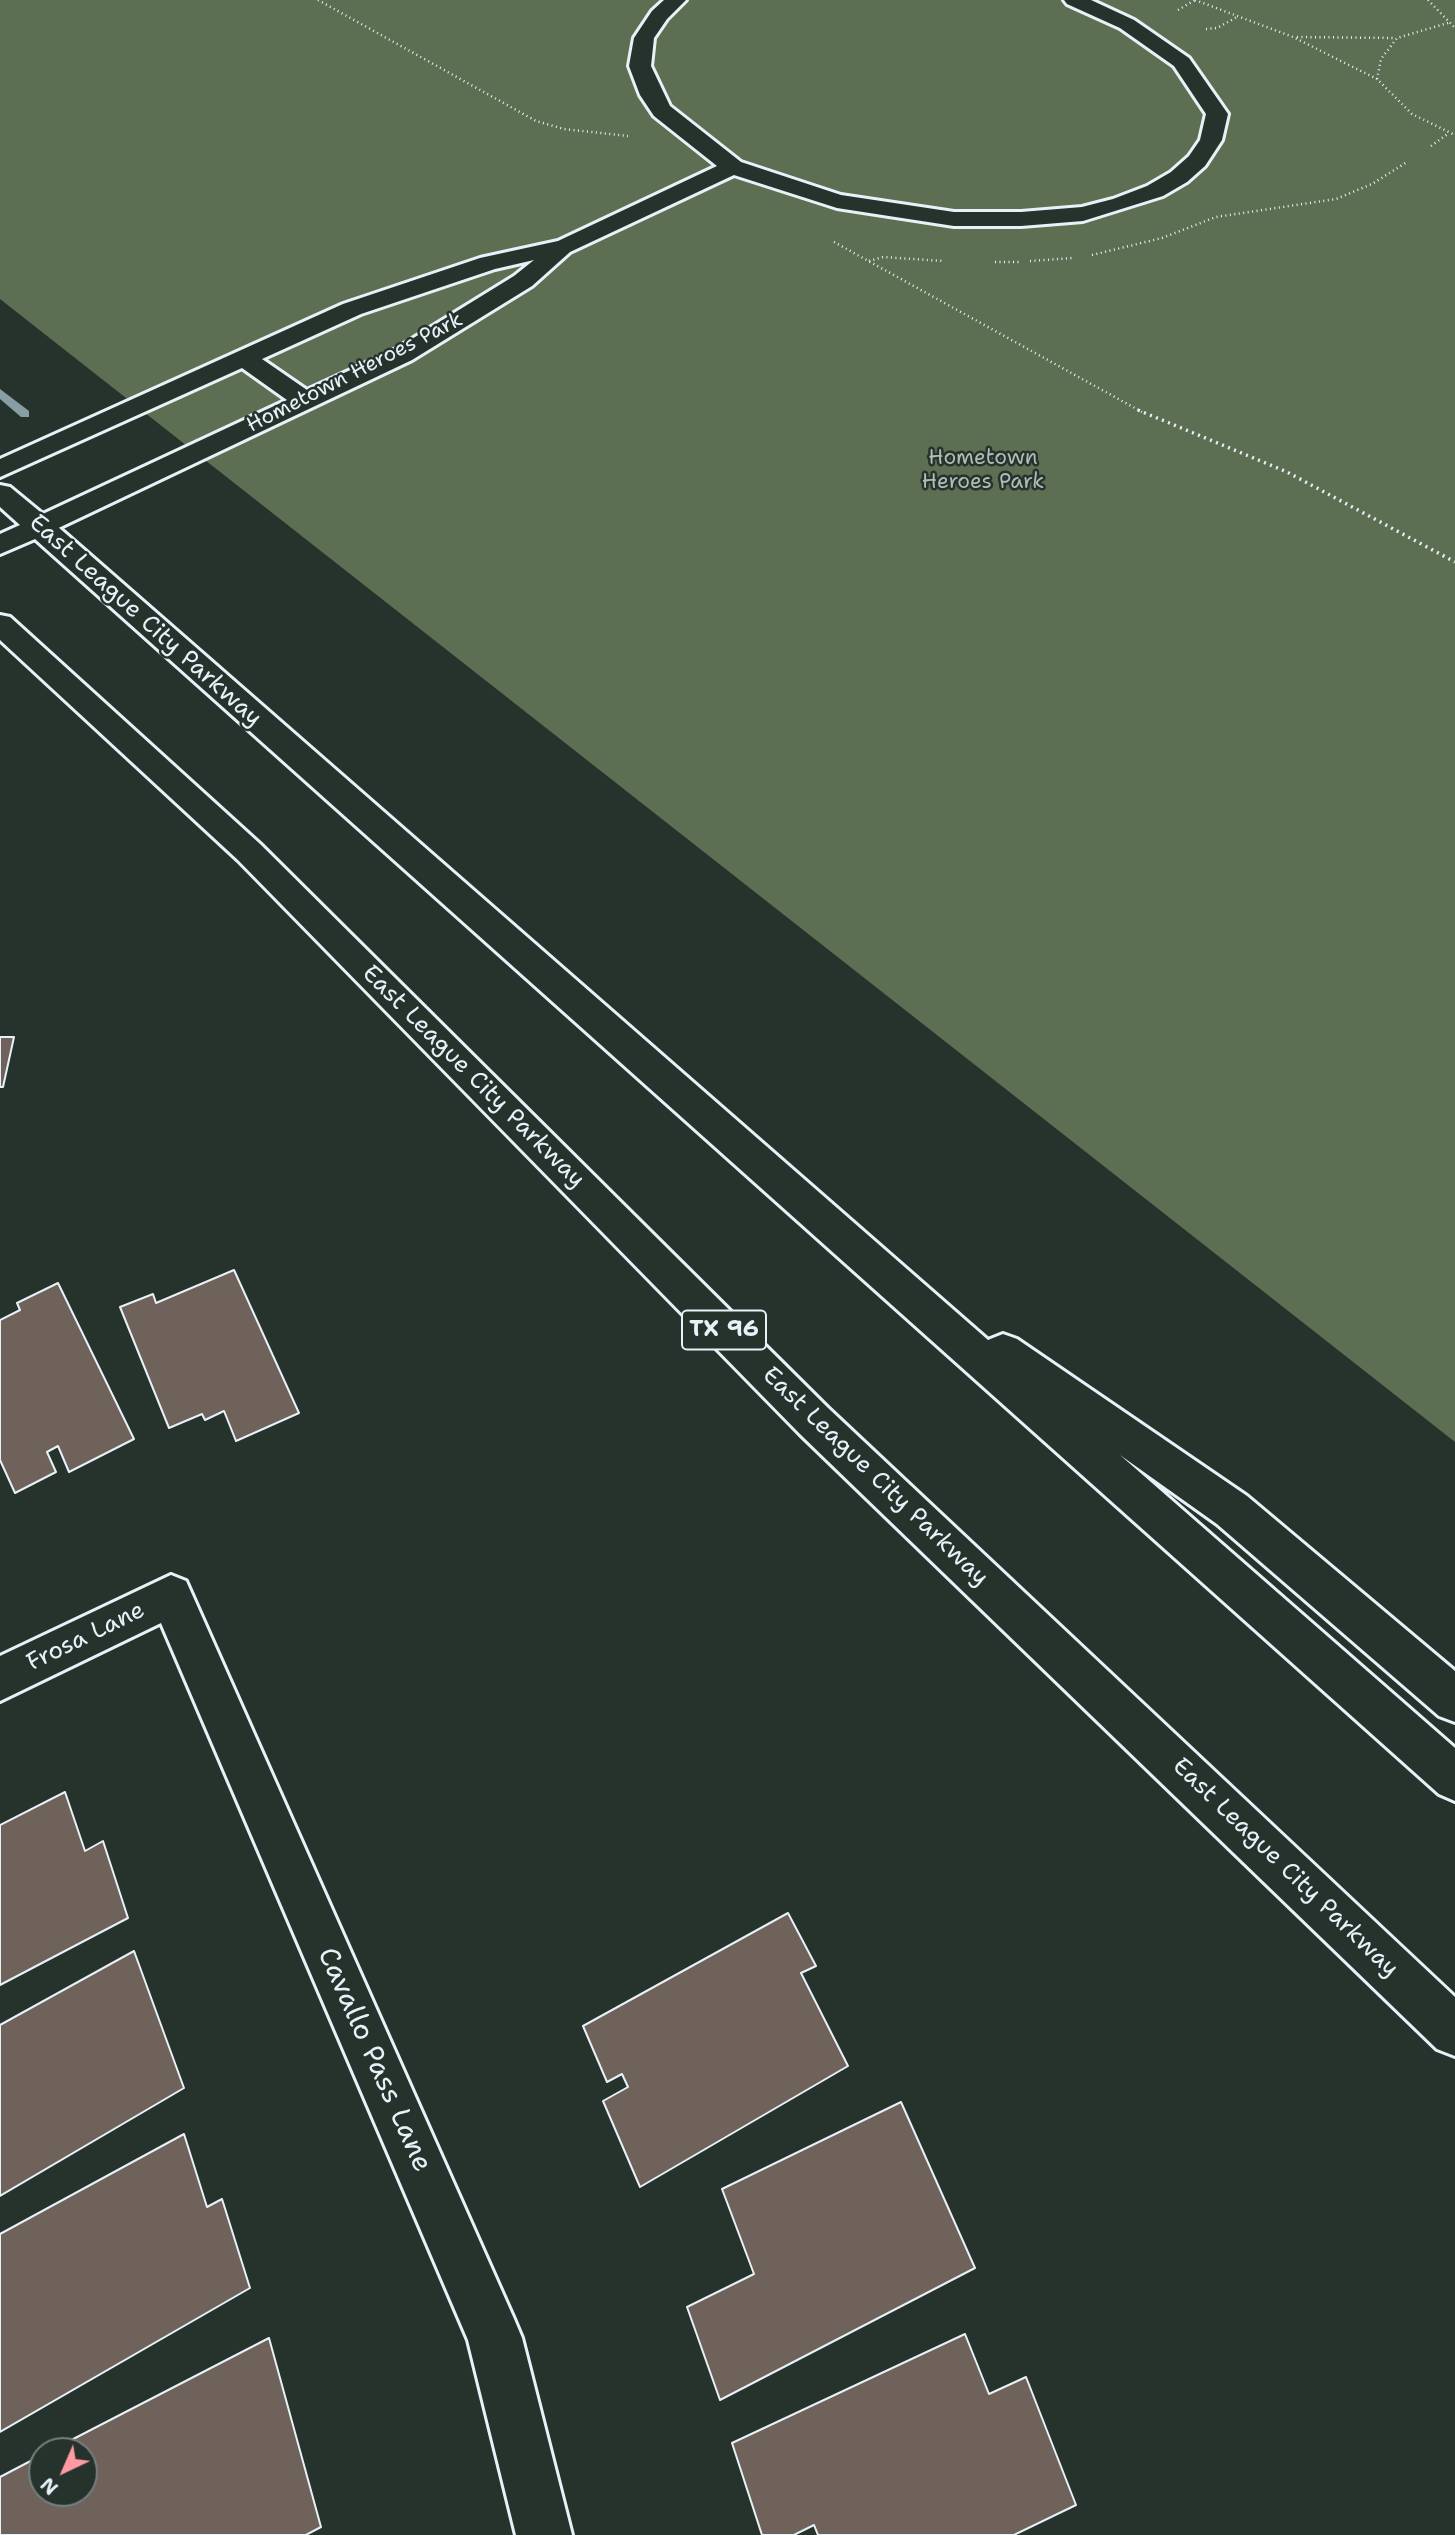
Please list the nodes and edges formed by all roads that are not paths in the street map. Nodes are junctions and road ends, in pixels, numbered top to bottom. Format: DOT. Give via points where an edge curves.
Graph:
graph roads {
  1 [pos="676,0"];
  2 [pos="1074,0"];
  3 [pos="733,167"];
  4 [pos="565,246"];
  5 [pos="245,359"];
  6 [pos="306,401"];
  7 [pos="0,470"];
  8 [pos="0,493"];
  9 [pos="40,526"];
  10 [pos="0,545"];
  11 [pos="0,624"];
  12 [pos="859,1252"];
  13 [pos="171,1595"];
  14 [pos="0,1679"];
  15 [pos="1455,1700"];
  16 [pos="1455,1778"];
  17 [pos="1455,2031"];
  18 [pos="544,2535"];
  1 -- 3 [label="street" via="644,38 640,66 644,81 675,125"];
  2 -- 3 [label="street" via="1127,24 1174,55 1217,114 1210,140 1197,160 1155,191 1083,214 954,219 837,201"];
  3 -- 4 [label="street"];
  4 -- 5 [label="street, Hometown Heroes Park" via="488,263 401,290"];
  4 -- 6 [label="street, Hometown Heroes Park" via="523,281 454,326"];
  5 -- 6 [label="street"];
  5 -- 7 [label="street, Hometown Heroes Park"];
  6 -- 9 [label="street, Hometown Heroes Park"];
  8 -- 9 [label="street, East League City Parkway"];
  9 -- 10 [label="street, Hometown Heroes Park"];
  9 -- 12 [label="street, East League City Parkway"];
  11 -- 17 [label="street, East League City Parkway / TX 96" via="249,852 814,1421"];
  12 -- 15 [label="street" via="1232,1510"];
  12 -- 16 [label="street, East League City Parkway"];
  13 -- 14 [label="street, Frosa Lane"];
  13 -- 18 [label="street, Cavallo Pass Lane" via="495,2338"];
}
